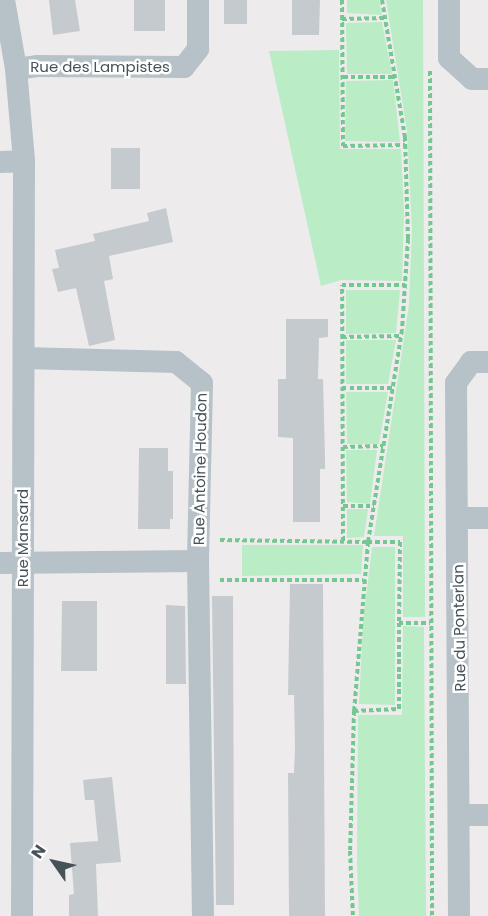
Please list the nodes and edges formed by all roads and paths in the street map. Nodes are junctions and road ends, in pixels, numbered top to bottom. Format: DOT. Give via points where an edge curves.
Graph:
graph roads {
  1 [pos="4,0"];
  2 [pos="198,0"];
  3 [pos="342,0"];
  4 [pos="382,0"];
  5 [pos="449,0"];
  6 [pos="385,18"];
  7 [pos="342,19"];
  8 [pos="430,67"];
  9 [pos="16,69"];
  10 [pos="394,76"];
  11 [pos="343,77"];
  12 [pos="488,79"];
  13 [pos="405,145"];
  14 [pos="24,161"];
  15 [pos="0,162"];
  16 [pos="405,285"];
  17 [pos="401,336"];
  18 [pos="342,337"];
  19 [pos="24,358"];
  20 [pos="488,362"];
  21 [pos="342,388"];
  22 [pos="393,388"];
  23 [pos="383,446"];
  24 [pos="343,447"];
  25 [pos="343,506"];
  26 [pos="374,506"];
  27 [pos="458,518"];
  28 [pos="488,518"];
  29 [pos="343,542"];
  30 [pos="368,542"];
  31 [pos="198,560"];
  32 [pos="0,562"];
  33 [pos="23,562"];
  34 [pos="363,580"];
  35 [pos="399,623"];
  36 [pos="430,623"];
  37 [pos="354,711"];
  38 [pos="459,815"];
  39 [pos="488,815"];
  40 [pos="22,916"];
  41 [pos="203,916"];
  42 [pos="353,916"];
  43 [pos="432,916"];
  44 [pos="459,916"];
  1 -- 9 [label="street, Rue Mansard"];
  2 -- 9 [label="street, Rue des Lampistes" via="198,49 184,67"];
  3 -- 7 [label="path"];
  4 -- 6 [label="path"];
  5 -- 12 [label="street" via="449,58 472,79"];
  6 -- 7 [label="path"];
  6 -- 10 [label="path"];
  7 -- 11 [label="path"];
  8 -- 36 [label="path"];
  9 -- 14 [label="street, Rue Mansard"];
  10 -- 11 [label="path"];
  10 -- 13 [label="path"];
  11 -- 13 [label="path" via="343,146"];
  13 -- 16 [label="path"];
  14 -- 15 [label="street"];
  14 -- 19 [label="street, Rue Mansard"];
  16 -- 17 [label="path"];
  16 -- 18 [label="path" via="342,285"];
  17 -- 18 [label="path"];
  17 -- 22 [label="path"];
  18 -- 21 [label="path"];
  19 -- 31 [label="street, Rue Antoine Houdon" via="176,362 202,383"];
  19 -- 33 [label="street, Rue Mansard"];
  20 -- 27 [label="street, Rue du Ponterlan" via="471,362 456,383"];
  21 -- 22 [label="path"];
  21 -- 24 [label="path"];
  22 -- 23 [label="path"];
  23 -- 24 [label="path"];
  23 -- 26 [label="path"];
  24 -- 25 [label="path"];
  25 -- 26 [label="path"];
  25 -- 29 [label="path"];
  26 -- 30 [label="path"];
  27 -- 28 [label="street"];
  27 -- 38 [label="street, Rue du Ponterlan"];
  29 -- 30 [label="path"];
  29 -- 31 [label="path"];
  30 -- 34 [label="path"];
  30 -- 35 [label="path" via="400,542"];
  31 -- 33 [label="street"];
  31 -- 34 [label="path"];
  31 -- 41 [label="street"];
  32 -- 33 [label="street"];
  33 -- 40 [label="street, Rue Mansard"];
  34 -- 37 [label="path"];
  35 -- 36 [label="path"];
  35 -- 37 [label="path" via="399,709"];
  36 -- 43 [label="path"];
  37 -- 42 [label="path" via="350,851"];
  38 -- 39 [label="street"];
  38 -- 44 [label="street, Rue du Ponterlan"];
}
